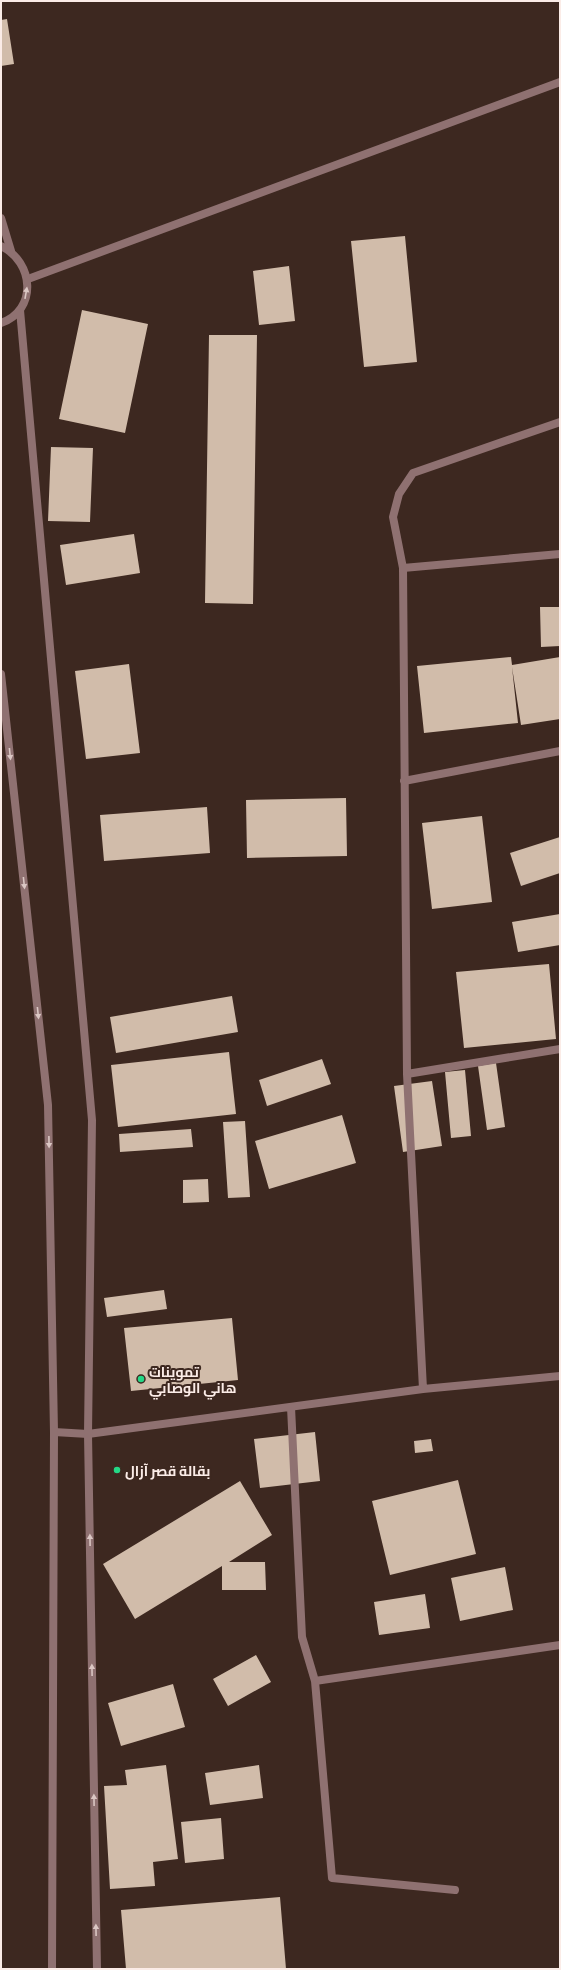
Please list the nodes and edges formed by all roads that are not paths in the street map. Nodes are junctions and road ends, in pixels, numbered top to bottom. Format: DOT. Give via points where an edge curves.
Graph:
graph roads {
  1 [pos="560,82"];
  2 [pos="1,218"];
  3 [pos="1,246"];
  4 [pos="11,251"];
  5 [pos="28,279"];
  6 [pos="20,310"];
  7 [pos="1,324"];
  8 [pos="560,422"];
  9 [pos="560,554"];
  10 [pos="403,568"];
  11 [pos="1,674"];
  12 [pos="560,751"];
  13 [pos="404,781"];
  14 [pos="560,1049"];
  15 [pos="407,1074"];
  16 [pos="560,1376"];
  17 [pos="423,1389"];
  18 [pos="291,1407"];
  19 [pos="54,1432"];
  20 [pos="88,1434"];
  21 [pos="560,1644"];
  22 [pos="315,1681"];
  23 [pos="455,1890"];
  24 [pos="52,1969"];
  25 [pos="97,1969"];
  1 -- 5 [label="street"];
  2 -- 4 [label="street"];
  3 -- 4 [label="street"];
  4 -- 5 [label="street" via="22,263"];
  6 -- 5 [label="street, one-way" via="27,295"];
  6 -- 7 [label="street"];
  6 -- 20 [label="street" via="92,1120"];
  8 -- 10 [label="street" via="412,473 399,494 393,517"];
  9 -- 10 [label="street"];
  10 -- 13 [label="street"];
  11 -- 19 [label="street, one-way" via="48,1105"];
  12 -- 13 [label="street"];
  13 -- 15 [label="street"];
  14 -- 15 [label="street"];
  15 -- 17 [label="street"];
  16 -- 17 [label="street"];
  17 -- 18 [label="street"];
  18 -- 20 [label="street"];
  18 -- 22 [label="street" via="302,1637"];
  19 -- 20 [label="street"];
  19 -- 24 [label="street"];
  25 -- 20 [label="street, one-way"];
  21 -- 22 [label="street"];
  22 -- 23 [label="street" via="332,1878"];
}
